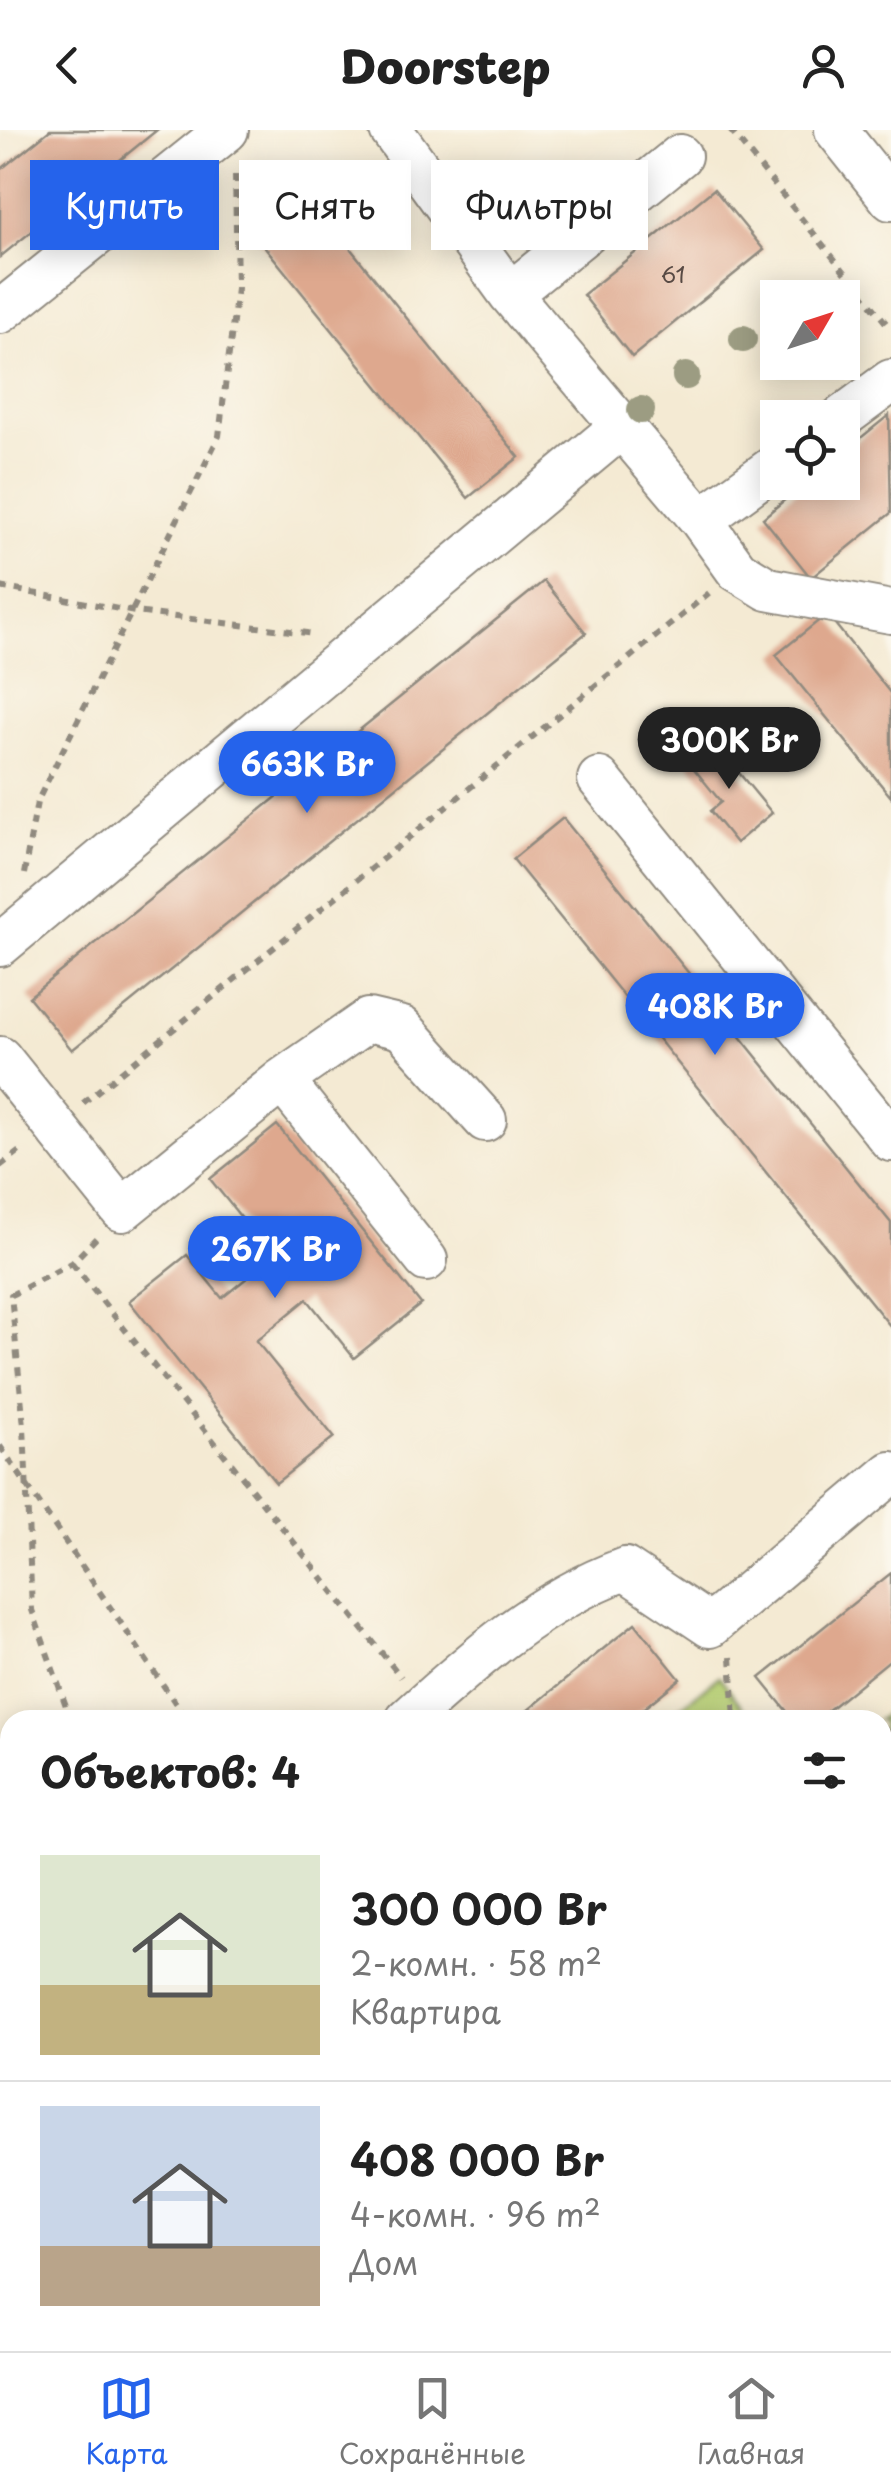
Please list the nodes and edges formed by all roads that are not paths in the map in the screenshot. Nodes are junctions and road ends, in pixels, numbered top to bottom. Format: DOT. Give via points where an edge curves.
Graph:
graph roads {
  1 [pos="391,130"];
  2 [pos="836,130"];
  3 [pos="231,150"];
  4 [pos="680,156"];
  5 [pos="891,199"];
  6 [pos="510,294"];
  7 [pos="0,312"];
  8 [pos="891,381"];
  9 [pos="860,404"];
  10 [pos="620,428"];
  11 [pos="760,477"];
  12 [pos="701,520"];
  13 [pos="891,612"];
  14 [pos="599,779"];
  15 [pos="6,939"];
  16 [pos="0,1058"];
  17 [pos="282,1080"];
  18 [pos="485,1120"];
  19 [pos="891,1140"];
  20 [pos="426,1260"];
  21 [pos="891,1473"];
  22 [pos="419,1710"];
  1 -- 6 [label="street"];
  2 -- 5 [label="street"];
  3 -- 7 [label="street"];
  4 -- 6 [label="street"];
  6 -- 10 [label="street"];
  8 -- 9 [label="street"];
  10 -- 12 [label="street"];
  10 -- 15 [label="street"];
  11 -- 12 [label="street"];
  12 -- 13 [label="street" via="737,570 768,588"];
  14 -- 19 [label="street"];
  16 -- 17 [label="street" via="122,1210"];
  17 -- 18 [label="street" via="368,1020 402,1028"];
  17 -- 20 [label="street"];
  21 -- 22 [label="street" via="710,1626 625,1570 535,1612"];
}
